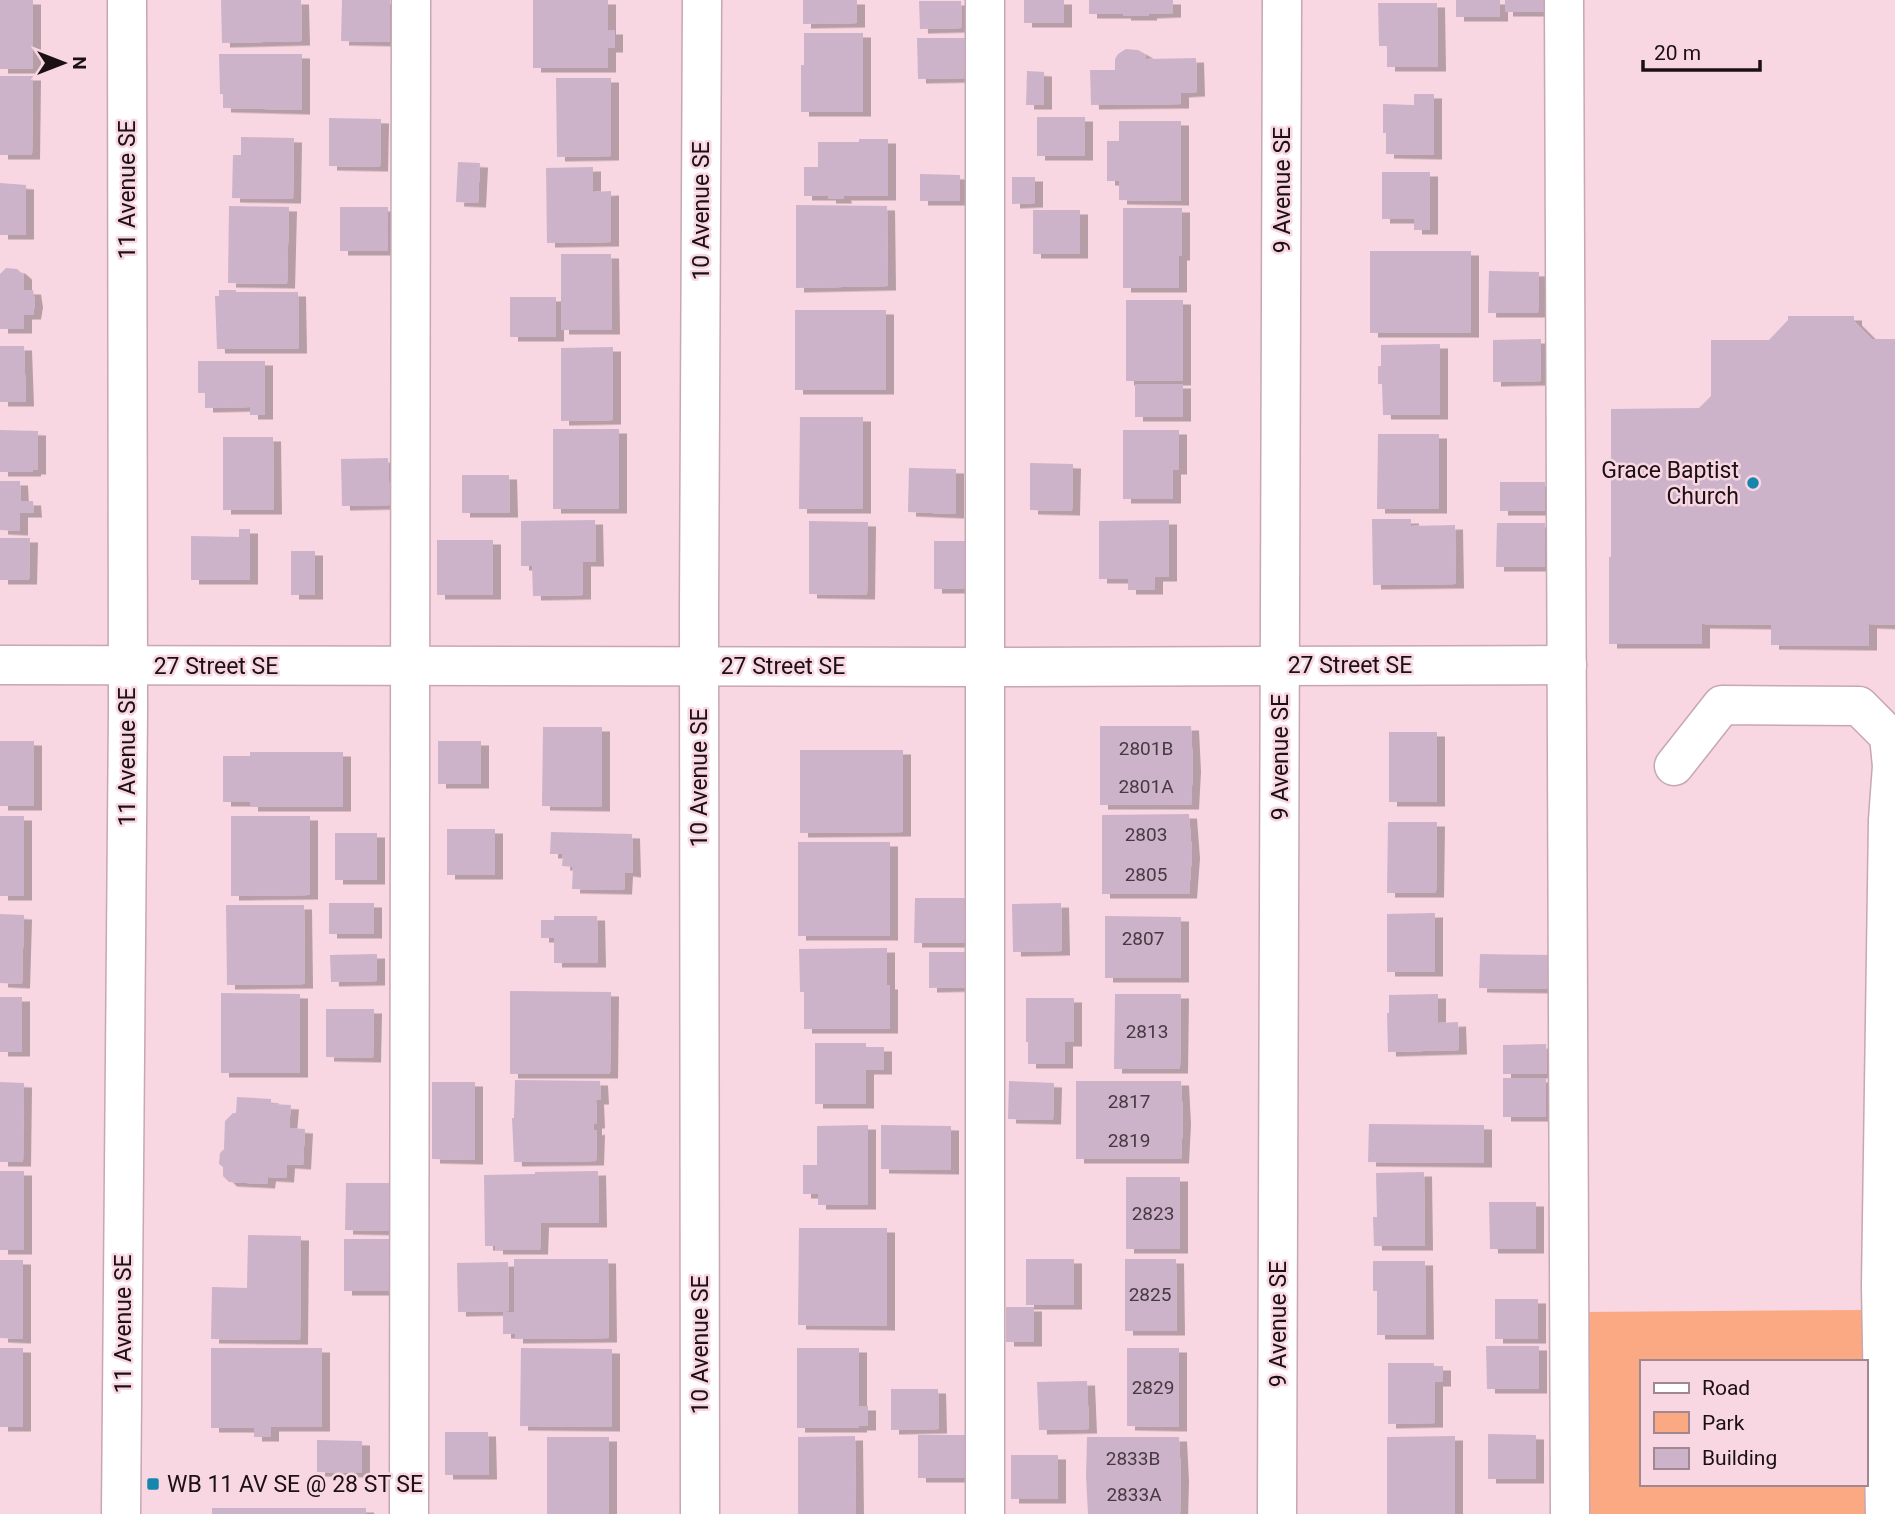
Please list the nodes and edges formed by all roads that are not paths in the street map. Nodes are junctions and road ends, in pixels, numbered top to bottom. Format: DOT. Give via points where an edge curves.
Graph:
graph roads {
  1 [pos="127,0"];
  2 [pos="411,0"];
  3 [pos="702,0"];
  4 [pos="985,0"];
  5 [pos="1282,0"];
  6 [pos="1564,0"];
  7 [pos="0,665"];
  8 [pos="1567,665"];
  9 [pos="128,666"];
  10 [pos="699,666"];
  11 [pos="1281,666"];
  12 [pos="411,667"];
  13 [pos="984,667"];
  14 [pos="1674,766"];
  15 [pos="121,1514"];
  16 [pos="409,1514"];
  17 [pos="700,1514"];
  18 [pos="985,1514"];
  19 [pos="1278,1514"];
  20 [pos="1570,1514"];
  21 [pos="1885,1514"];
  1 -- 9 [label="street, 11 Avenue SE"];
  2 -- 12 [label="street"];
  3 -- 10 [label="street, 10 Avenue SE"];
  4 -- 13 [label="street"];
  5 -- 11 [label="street, 9 Avenue SE"];
  6 -- 8 [label="street"];
  7 -- 9 [label="street, 27 Street SE"];
  8 -- 11 [label="street, 27 Street SE"];
  8 -- 20 [label="street"];
  9 -- 12 [label="street, 27 Street SE"];
  9 -- 15 [label="street, 11 Avenue SE"];
  10 -- 12 [label="street, 27 Street SE"];
  10 -- 13 [label="street, 27 Street SE"];
  10 -- 17 [label="street, 10 Avenue SE"];
  11 -- 13 [label="street, 27 Street SE"];
  11 -- 19 [label="street, 9 Avenue SE"];
  12 -- 16 [label="street"];
  13 -- 18 [label="street"];
  14 -- 21 [label="street" via="1722,705 1859,706 1889,736 1881,1286"];
}
